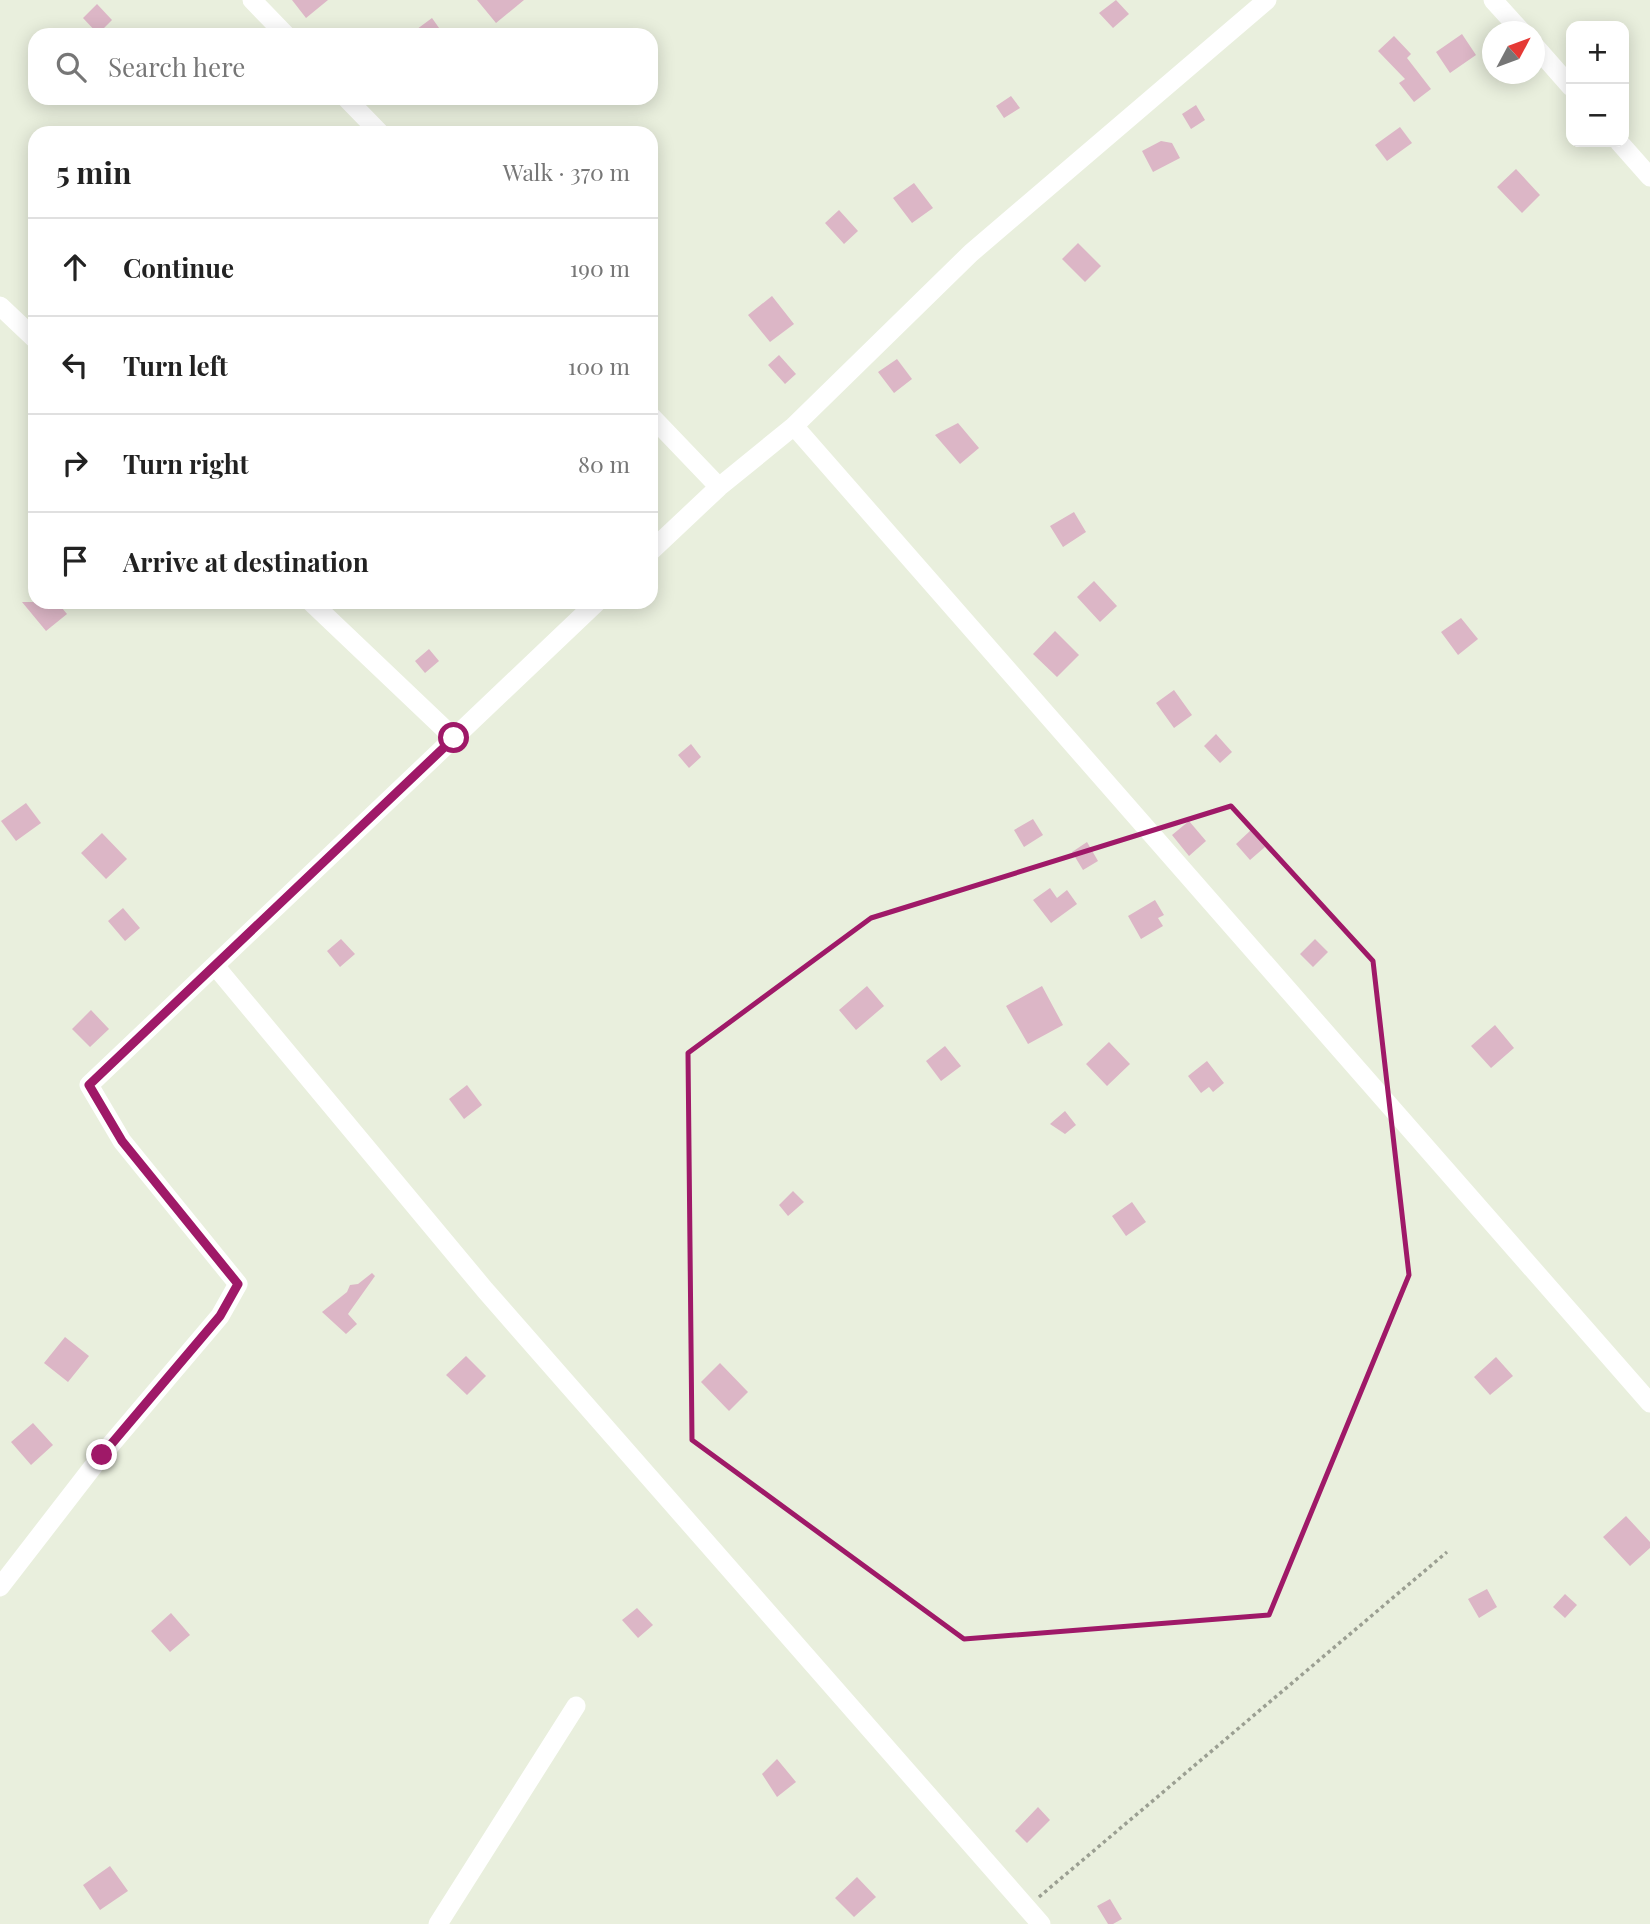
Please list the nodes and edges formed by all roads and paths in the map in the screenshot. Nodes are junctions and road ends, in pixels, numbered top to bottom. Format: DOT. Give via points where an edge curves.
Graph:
graph roads {
  1 [pos="252,0"];
  2 [pos="1267,0"];
  3 [pos="1493,0"];
  4 [pos="1512,21"];
  5 [pos="279,28"];
  6 [pos="1545,57"];
  7 [pos="1568,84"];
  8 [pos="353,105"];
  9 [pos="373,126"];
  10 [pos="1623,147"];
  11 [pos="1650,177"];
  12 [pos="0,306"];
  13 [pos="28,332"];
  14 [pos="658,423"];
  15 [pos="794,426"];
  16 [pos="719,487"];
  17 [pos="658,544"];
  18 [pos="318,609"];
  19 [pos="590,609"];
  20 [pos="454,738"];
  21 [pos="216,967"];
  22 [pos="1643,1381"];
  23 [pos="1650,1403"];
  24 [pos="1447,1552"];
  25 [pos="0,1587"];
  26 [pos="576,1706"];
  27 [pos="1027,1908"];
  28 [pos="438,1924"];
  29 [pos="1041,1924"];
  1 -- 5 [label="street"];
  2 -- 15 [label="street" via="971,253"];
  3 -- 4 [label="street"];
  6 -- 7 [label="street"];
  8 -- 9 [label="street"];
  10 -- 11 [label="street"];
  12 -- 13 [label="street"];
  14 -- 16 [label="street"];
  15 -- 16 [label="street"];
  15 -- 22 [label="street"];
  16 -- 17 [label="street"];
  18 -- 20 [label="street"];
  19 -- 20 [label="street"];
  20 -- 21 [label="street"];
  21 -- 25 [label="street" via="89,1085 122,1141 238,1284 220,1316 102,1455"];
  21 -- 27 [label="street" via="485,1290"];
  22 -- 23 [label="street"];
  24 -- 27 [label="path"];
  26 -- 28 [label="street"];
  27 -- 29 [label="street"];
}
